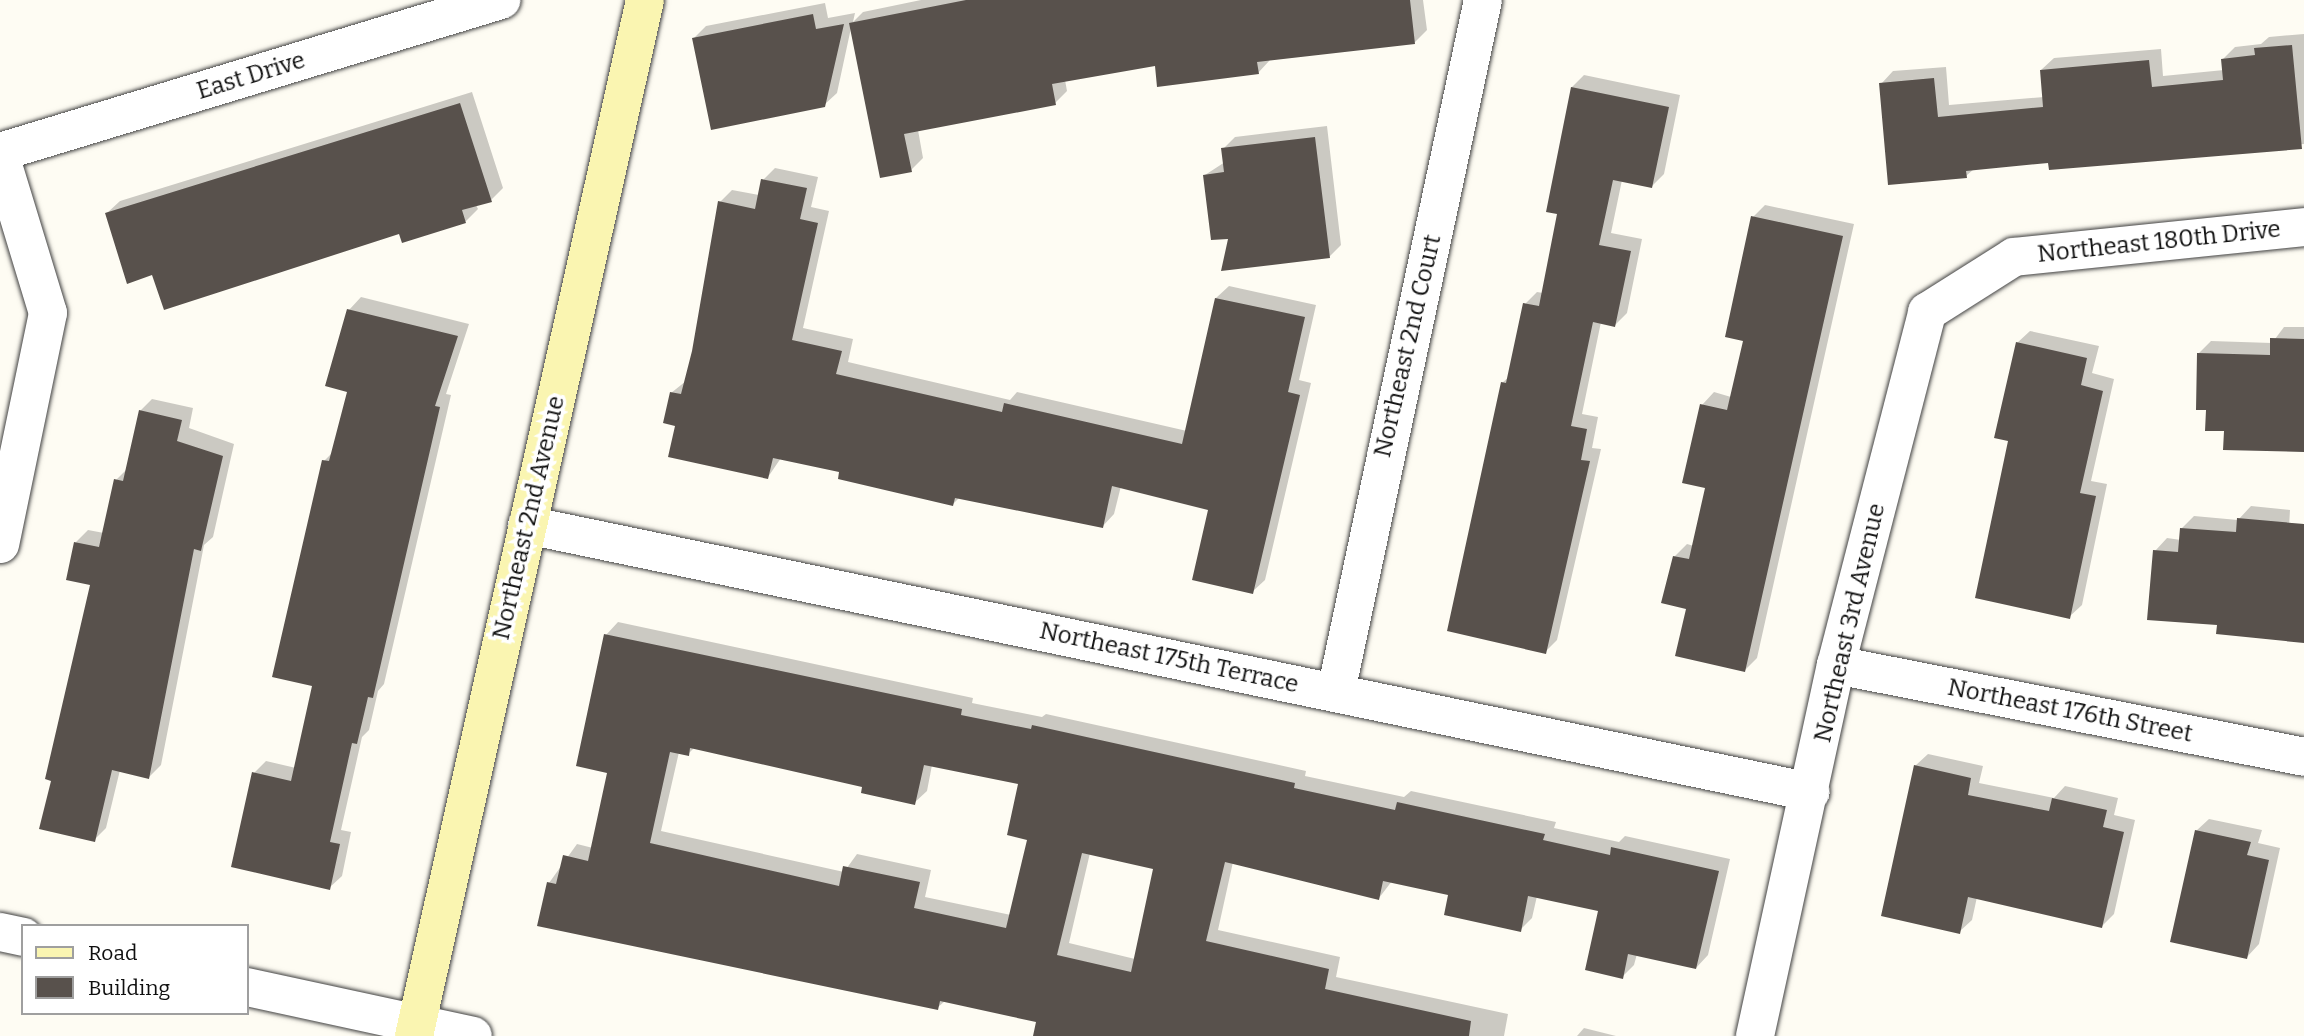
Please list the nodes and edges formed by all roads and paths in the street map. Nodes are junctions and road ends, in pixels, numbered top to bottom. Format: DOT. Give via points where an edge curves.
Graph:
graph roads {
  1 [pos="501,0"];
  2 [pos="645,0"];
  3 [pos="1483,0"];
  4 [pos="0,154"];
  5 [pos="2304,227"];
  6 [pos="2014,257"];
  7 [pos="527,525"];
  8 [pos="0,544"];
  9 [pos="1836,665"];
  10 [pos="1336,692"];
  11 [pos="2304,757"];
  12 [pos="1811,792"];
  13 [pos="0,932"];
  14 [pos="21,937"];
  15 [pos="248,987"];
  16 [pos="415,1030"];
  17 [pos="473,1036"];
  18 [pos="1755,1036"];
  1 -- 4 [label="street, East Drive"];
  2 -- 7 [label="street, Northeast 2nd Avenue"];
  3 -- 10 [label="street, Northeast 2nd Court"];
  4 -- 8 [label="street" via="48,313"];
  5 -- 6 [label="street, Northeast 180th Drive"];
  6 -- 9 [label="street, Northeast 3rd Avenue" via="1927,312"];
  7 -- 10 [label="street, Northeast 175th Terrace"];
  7 -- 16 [label="street, Northeast 2nd Avenue"];
  9 -- 11 [label="street, Northeast 176th Street"];
  9 -- 12 [label="street, Northeast 3rd Avenue"];
  10 -- 12 [label="street, Northeast 175th Terrace"];
  12 -- 18 [label="street, Northeast 3rd Avenue"];
  13 -- 14 [label="street"];
  15 -- 16 [label="street"];
  16 -- 17 [label="street"];
}
